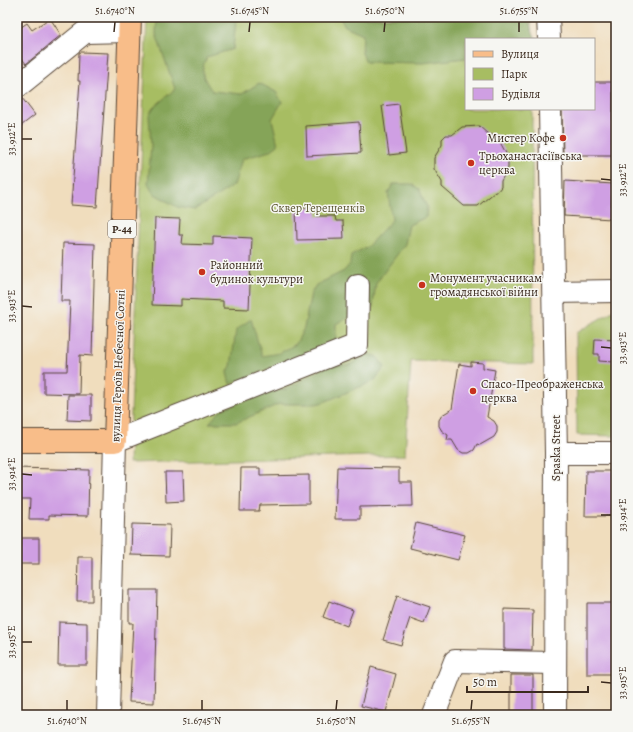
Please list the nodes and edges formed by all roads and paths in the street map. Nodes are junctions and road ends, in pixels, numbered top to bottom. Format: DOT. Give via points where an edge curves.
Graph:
graph roads {
  1 [pos="548,17"];
  2 [pos="129,24"];
  3 [pos="549,38"];
  4 [pos="17,87"];
  5 [pos="550,110"];
  6 [pos="358,285"];
  7 [pos="616,291"];
  8 [pos="554,292"];
  9 [pos="17,441"];
  10 [pos="115,441"];
  11 [pos="556,453"];
  12 [pos="616,453"];
  13 [pos="555,663"];
  14 [pos="108,715"];
  15 [pos="434,715"];
  16 [pos="555,715"];
  1 -- 3 [label="street"];
  2 -- 4 [label="street" via="85,32"];
  2 -- 10 [label="main road, вулиця Героїв Небесної Сотні / Р-44"];
  5 -- 8 [label="street, Spaska Street"];
  6 -- 10 [label="street" via="356,345"];
  7 -- 8 [label="street"];
  8 -- 11 [label="street, Spaska Street"];
  9 -- 10 [label="main road"];
  10 -- 14 [label="street, вулиця Героїв Небесної Сотні"];
  11 -- 12 [label="street"];
  11 -- 13 [label="street, Spaska Street"];
  13 -- 15 [label="street" via="455,661"];
  13 -- 16 [label="street, Spaska Street"];
}
